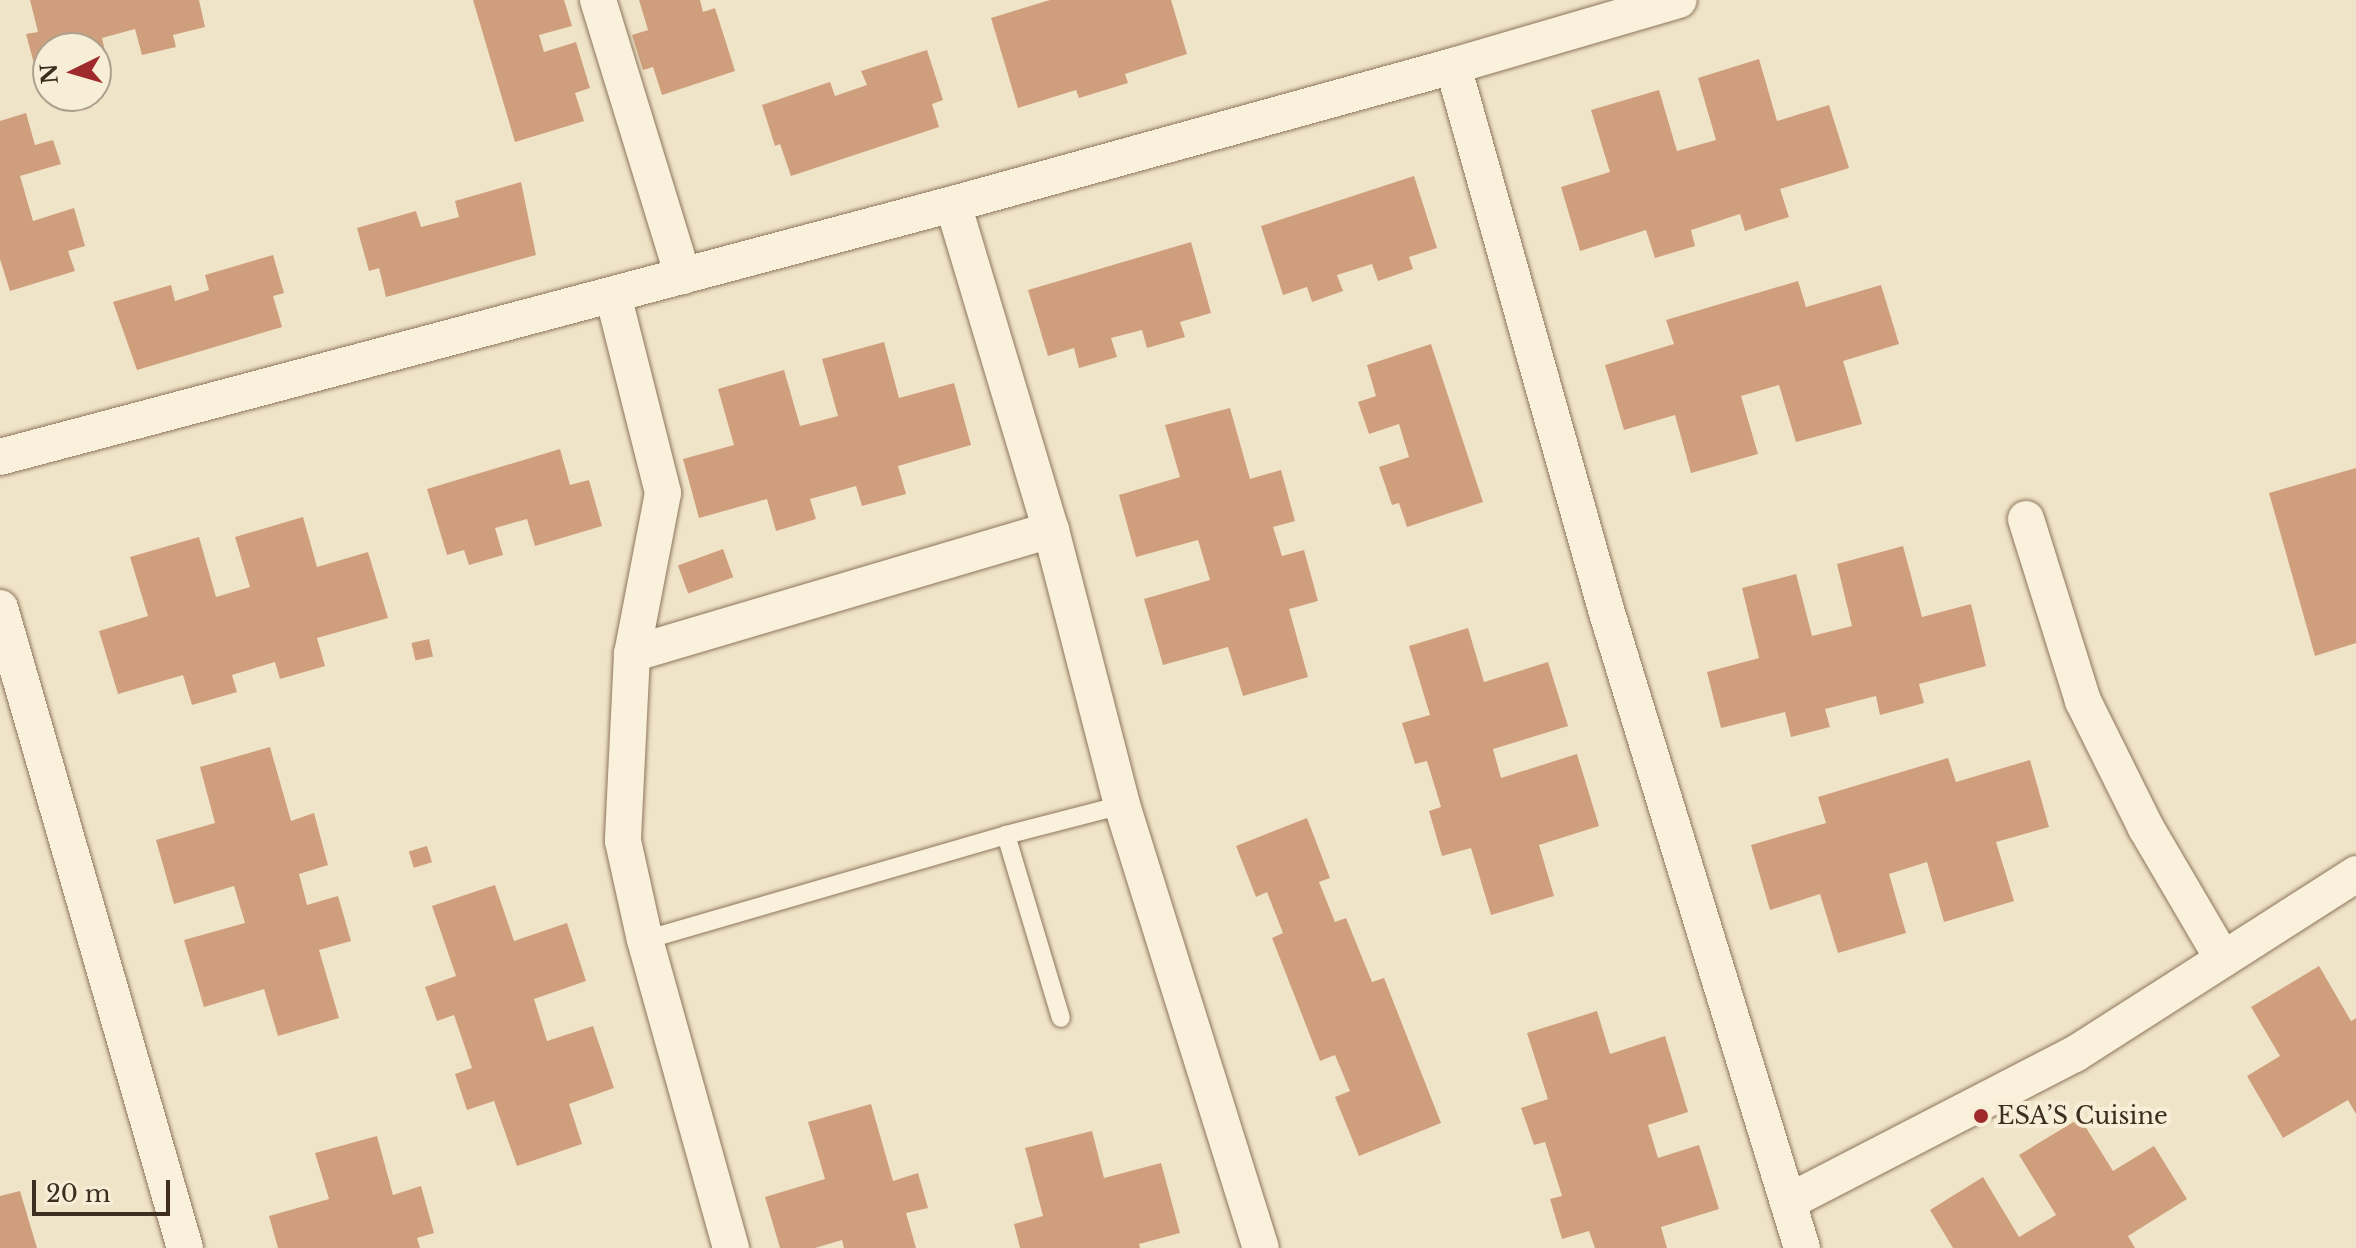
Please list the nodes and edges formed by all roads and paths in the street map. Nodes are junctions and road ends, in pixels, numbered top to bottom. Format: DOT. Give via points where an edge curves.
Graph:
graph roads {
  1 [pos="598,0"];
  2 [pos="1679,0"];
  3 [pos="1453,66"];
  4 [pos="953,204"];
  5 [pos="683,276"];
  6 [pos="613,295"];
  7 [pos="0,457"];
  8 [pos="2026,519"];
  9 [pos="1051,530"];
  10 [pos="0,608"];
  11 [pos="632,654"];
  12 [pos="1122,805"];
  13 [pos="1006,835"];
  14 [pos="2356,874"];
  15 [pos="645,940"];
  16 [pos="2223,959"];
  17 [pos="1061,1018"];
  18 [pos="1788,1202"];
  19 [pos="185,1248"];
  20 [pos="731,1248"];
  21 [pos="1261,1248"];
  22 [pos="1802,1248"];
  1 -- 5 [label="street"];
  2 -- 3 [label="street"];
  3 -- 4 [label="street"];
  3 -- 18 [label="street" via="1607,613"];
  4 -- 5 [label="street"];
  4 -- 9 [label="street"];
  5 -- 6 [label="street"];
  6 -- 7 [label="street"];
  6 -- 11 [label="street" via="663,493"];
  8 -- 16 [label="street" via="2083,701 2146,828"];
  9 -- 11 [label="street"];
  9 -- 12 [label="street"];
  10 -- 19 [label="street"];
  11 -- 15 [label="street" via="623,841"];
  12 -- 13 [label="lane"];
  12 -- 21 [label="street"];
  13 -- 15 [label="lane"];
  13 -- 17 [label="lane"];
  14 -- 16 [label="street"];
  15 -- 20 [label="street"];
  16 -- 18 [label="street" via="2075,1054"];
  18 -- 22 [label="street"];
}
